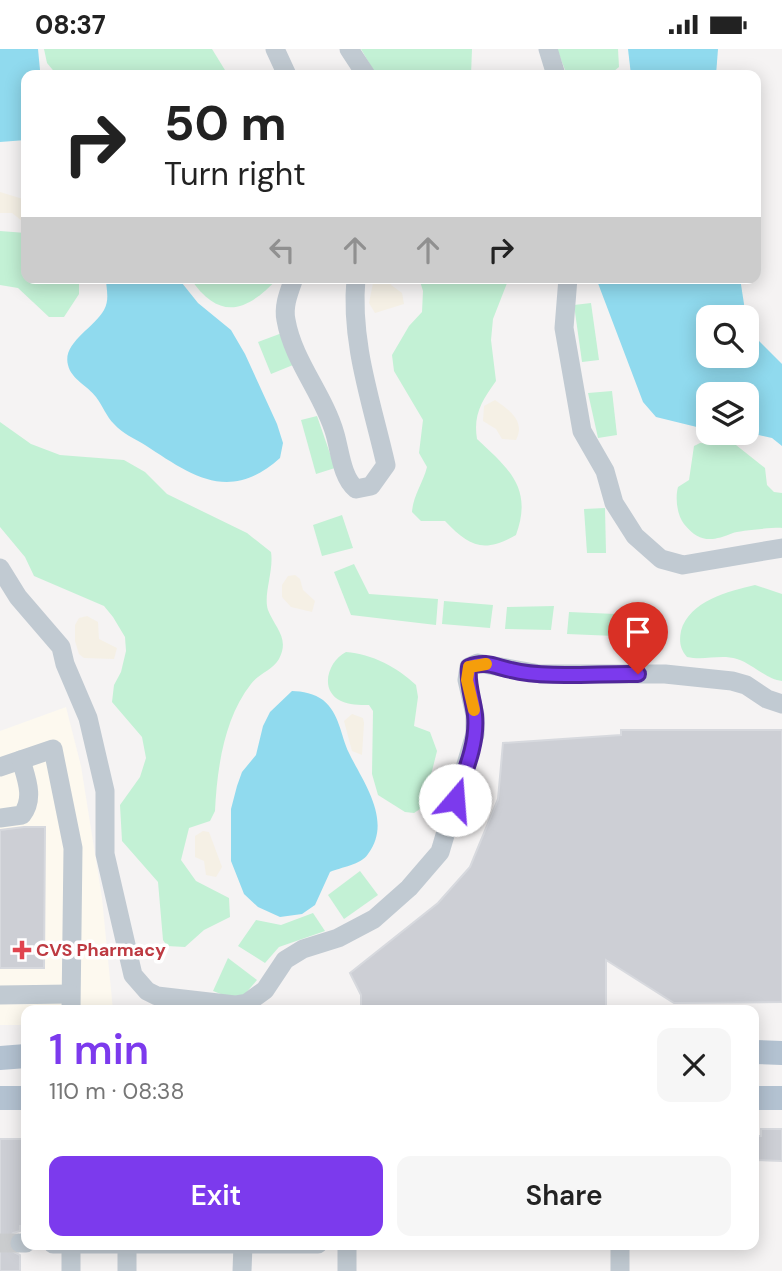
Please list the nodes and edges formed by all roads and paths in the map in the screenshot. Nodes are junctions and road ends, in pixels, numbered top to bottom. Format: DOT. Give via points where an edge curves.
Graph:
graph roads {
  1 [pos="275,49"];
  2 [pos="349,49"];
  3 [pos="548,49"];
  4 [pos="286,70"];
  5 [pos="363,70"];
  6 [pos="554,70"];
  7 [pos="292,284"];
  8 [pos="356,284"];
  9 [pos="568,284"];
  10 [pos="782,548"];
  11 [pos="0,568"];
  12 [pos="782,704"];
  13 [pos="21,760"];
  14 [pos="0,767"];
  15 [pos="0,818"];
  16 [pos="0,995"];
  17 [pos="70,1002"];
  18 [pos="759,1052"];
  19 [pos="782,1053"];
  20 [pos="21,1056"];
  21 [pos="0,1058"];
  22 [pos="0,1098"];
  23 [pos="21,1098"];
  24 [pos="759,1098"];
  25 [pos="782,1098"];
  26 [pos="71,1250"];
  27 [pos="127,1250"];
  28 [pos="243,1250"];
  29 [pos="347,1250"];
  30 [pos="620,1250"];
  31 [pos="71,1271"];
  32 [pos="127,1271"];
  33 [pos="242,1271"];
  34 [pos="347,1271"];
  35 [pos="620,1271"];
  1 -- 4 [label="street"];
  2 -- 5 [label="street"];
  3 -- 6 [label="street"];
  7 -- 8 [label="street" via="285,317 291,340 325,408 347,478 356,489 371,486 386,465 360,362"];
  9 -- 10 [label="street" via="564,328 582,431 605,471 614,503 635,535 661,559 683,565"];
  11 -- 12 [label="street" via="61,647 100,765 106,855 134,975 147,991 167,998 247,1003 265,990 285,960 359,929 409,888 440,852 470,753 475,715 467,680 469,667 478,663 540,674 666,674 732,681"];
  13 -- 14 [label="street"];
  13 -- 15 [label="street" via="27,808 22,814"];
  13 -- 17 [label="street" via="53,748 73,848"];
  16 -- 17 [label="street"];
  18 -- 19 [label="main road"];
  20 -- 21 [label="main road"];
  22 -- 23 [label="main road"];
  24 -- 25 [label="main road"];
  26 -- 31 [label="street"];
  27 -- 32 [label="street"];
  28 -- 33 [label="street"];
  29 -- 34 [label="street"];
  30 -- 35 [label="street"];
}
